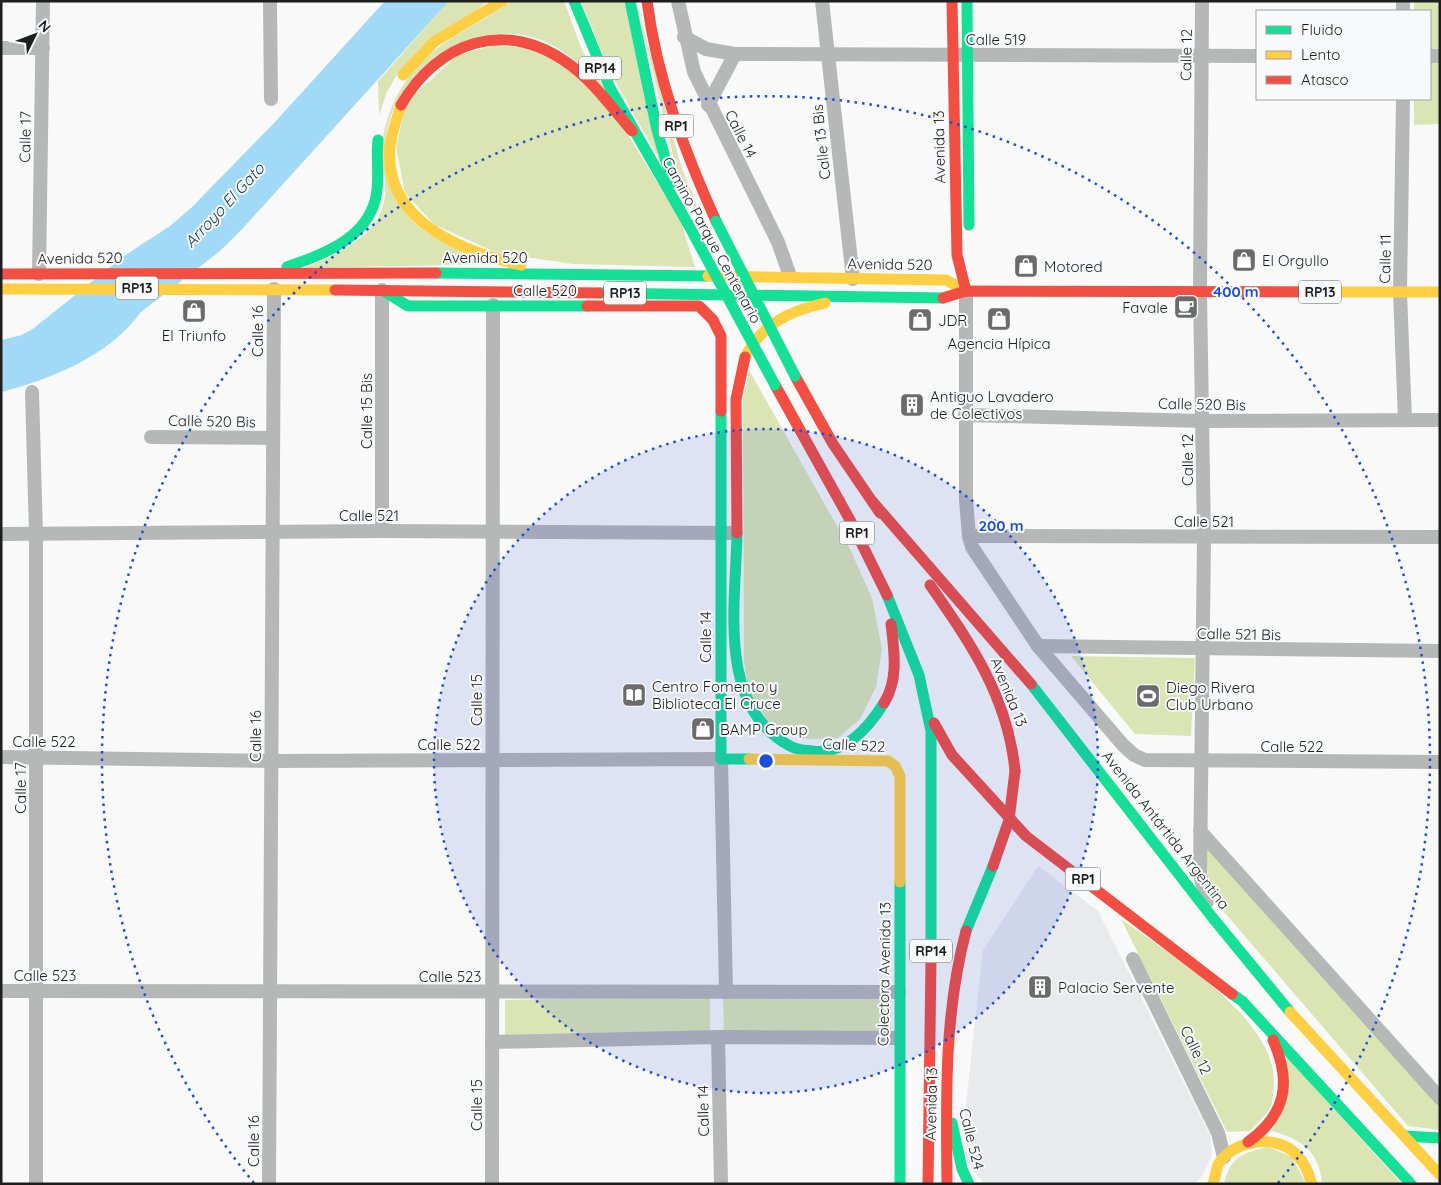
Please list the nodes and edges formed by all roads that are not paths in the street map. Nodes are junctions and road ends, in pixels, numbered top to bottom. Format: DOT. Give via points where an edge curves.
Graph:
graph roads {
  1 [pos="43,1"];
  2 [pos="270,1"];
  3 [pos="502,1"];
  4 [pos="574,1"];
  5 [pos="630,1"];
  6 [pos="646,1"];
  7 [pos="678,1"];
  8 [pos="822,1"];
  9 [pos="952,1"];
  10 [pos="967,1"];
  11 [pos="1202,1"];
  12 [pos="684,37"];
  13 [pos="1,48"];
  14 [pos="43,48"];
  15 [pos="827,53"];
  16 [pos="735,54"];
  17 [pos="968,55"];
  18 [pos="1202,55"];
  19 [pos="953,56"];
  20 [pos="1256,56"];
  21 [pos="396,87"];
  22 [pos="271,99"];
  23 [pos="1403,100"];
  24 [pos="708,105"];
  25 [pos="381,128"];
  26 [pos="632,131"];
  27 [pos="685,220"];
  28 [pos="969,235"];
  29 [pos="970,255"];
  30 [pos="272,272"];
  31 [pos="555,272"];
  32 [pos="1,274"];
  33 [pos="39,274"];
  34 [pos="790,276"];
  35 [pos="852,279"];
  36 [pos="1,289"];
  37 [pos="274,289"];
  38 [pos="382,290"];
  39 [pos="966,291"];
  40 [pos="1200,292"];
  41 [pos="1400,292"];
  42 [pos="1440,292"];
  43 [pos="867,296"];
  44 [pos="493,306"];
  45 [pos="710,314"];
  46 [pos="795,376"];
  47 [pos="775,385"];
  48 [pos="32,392"];
  49 [pos="965,415"];
  50 [pos="1405,420"];
  51 [pos="1440,420"];
  52 [pos="1204,421"];
  53 [pos="151,437"];
  54 [pos="273,438"];
  55 [pos="872,501"];
  56 [pos="382,531"];
  57 [pos="272,532"];
  58 [pos="737,533"];
  59 [pos="1,534"];
  60 [pos="36,534"];
  61 [pos="493,534"];
  62 [pos="721,534"];
  63 [pos="968,536"];
  64 [pos="1440,537"];
  65 [pos="1204,538"];
  66 [pos="886,592"];
  67 [pos="1038,646"];
  68 [pos="1204,650"];
  69 [pos="1440,652"];
  70 [pos="931,718"];
  71 [pos="36,756"];
  72 [pos="1,757"];
  73 [pos="492,759"];
  74 [pos="722,759"];
  75 [pos="1145,760"];
  76 [pos="271,761"];
  77 [pos="1200,762"];
  78 [pos="1440,762"];
  79 [pos="895,766"];
  80 [pos="1200,831"];
  81 [pos="1212,917"];
  82 [pos="1134,959"];
  83 [pos="1,991"];
  84 [pos="37,991"];
  85 [pos="726,992"];
  86 [pos="899,992"];
  87 [pos="270,993"];
  88 [pos="492,993"];
  89 [pos="1258,1017"];
  90 [pos="718,1037"];
  91 [pos="898,1038"];
  92 [pos="492,1042"];
  93 [pos="1440,1098"];
  94 [pos="947,1100"];
  95 [pos="1405,1136"];
  96 [pos="1440,1138"];
  97 [pos="1248,1142"];
  98 [pos="1224,1157"];
  99 [pos="1440,1175"];
  100 [pos="1211,1181"];
  101 [pos="36,1184"];
  102 [pos="269,1184"];
  103 [pos="492,1184"];
  104 [pos="721,1184"];
  105 [pos="900,1184"];
  106 [pos="928,1184"];
  107 [pos="946,1184"];
  108 [pos="969,1184"];
  109 [pos="1312,1184"];
  110 [pos="1411,1184"];
  1 -- 14 [label="street, Calle 17"];
  2 -- 22 [label="street"];
  3 -- 21 [label="main road" via="434,42 412,63"];
  4 -- 26 [label="main road, Camino Parque Centenario / RP14" via="590,45"];
  5 -- 27 [label="main road, RP1" via="657,130"];
  6 -- 46 [label="main road, Camino Parque Centenario / RP1, bridge" via="660,72 682,144 716,221"];
  7 -- 12 [label="street, Calle 14"];
  8 -- 15 [label="street, Calle 13 Bis"];
  9 -- 19 [label="main road, Avenida 13"];
  10 -- 17 [label="main road, Avenida 13"];
  11 -- 18 [label="street, Calle 12"];
  12 -- 16 [label="street, Calle 519" via="706,49"];
  12 -- 24 [label="street, Calle 14"];
  13 -- 14 [label="street"];
  14 -- 33 [label="street, Calle 17"];
  15 -- 16 [label="street, Calle 519"];
  15 -- 19 [label="street, Calle 519"];
  15 -- 35 [label="street, Calle 13 Bis"];
  16 -- 24 [label="street"];
  17 -- 18 [label="street, Calle 519"];
  17 -- 19 [label="street, Calle 519"];
  17 -- 28 [label="main road, Avenida 13"];
  18 -- 20 [label="street, Calle 519"];
  18 -- 40 [label="street, Calle 12"];
  19 -- 39 [label="main road, Avenida 13" via="957,255"];
  23 -- 41 [label="street, Calle 11"];
  24 -- 34 [label="street, Calle 14" via="778,242"];
  25 -- 30 [label="main road" via="376,153 377,191 367,223 334,249"];
  26 -- 27 [label="main road, Camino Parque Centenario / RP14"];
  26 -- 31 [label="main road" via="594,86 573,67 546,50 515,41 490,40 454,50 427,68 407,92 394,126 390,160 395,184 407,206 428,226 463,248"];
  27 -- 47 [label="main road, Camino Parque Centenario / RP1, bridge"];
  29 -- 39 [label="main road, Avenida 13"];
  30 -- 31 [label="main road, Avenida 520 / RP13"];
  30 -- 33 [label="main road, Avenida 520 / RP13"];
  31 -- 34 [label="main road, Avenida 520 / RP13"];
  32 -- 33 [label="main road, Avenida 520 / RP13"];
  34 -- 35 [label="main road, Avenida 520 / RP13"];
  35 -- 39 [label="main road, Avenida 520 / RP13" via="946,280"];
  36 -- 37 [label="main road, Avenida 520 / RP13"];
  37 -- 38 [label="main road, Avenida 520 / RP13"];
  37 -- 54 [label="street, Calle 16"];
  38 -- 43 [label="main road, Avenida 520 / RP13"];
  38 -- 44 [label="main road, Calle 520" via="408,306"];
  38 -- 56 [label="street, Calle 15 Bis"];
  39 -- 40 [label="main road, Avenida 520 / RP13"];
  39 -- 43 [label="main road, Avenida 520 / RP13" via="946,298"];
  39 -- 49 [label="street, Avenida 13"];
  40 -- 41 [label="main road, Avenida 520 / RP13"];
  40 -- 52 [label="street, Calle 12"];
  41 -- 42 [label="main road, Avenida 520 / RP13"];
  41 -- 50 [label="street, Calle 11"];
  43 -- 58 [label="main road" via="818,304 780,316 762,330 745,357 736,399"];
  44 -- 45 [label="main road, Calle 520" via="686,305 699,306"];
  44 -- 61 [label="street, Calle 15"];
  45 -- 62 [label="main road, Calle 14" via="721,336"];
  46 -- 55 [label="main road, Avenida 13 / RP1" via="833,444"];
  47 -- 66 [label="main road, Avenida 13 / RP1" via="826,474"];
  48 -- 60 [label="street, Calle 17"];
  49 -- 52 [label="street, Calle 520 Bis"];
  49 -- 63 [label="street, Avenida 13"];
  50 -- 51 [label="street, Calle 520 Bis"];
  50 -- 52 [label="street, Calle 520 Bis"];
  52 -- 65 [label="street, Calle 12"];
  53 -- 54 [label="street, Calle 520 Bis"];
  54 -- 57 [label="street, Calle 16"];
  55 -- 81 [label="main road, Avenida Antártida Argentina" via="1033,686"];
  55 -- 94 [label="main road, Avenida 13 / RP1, bridge" via="988,676 1006,722 1015,771 1011,817 967,928 954,986"];
  56 -- 57 [label="street, Calle 521"];
  56 -- 61 [label="street, Calle 521"];
  57 -- 60 [label="street, Calle 521"];
  57 -- 76 [label="street, Calle 16"];
  58 -- 62 [label="street, Calle 521"];
  58 -- 66 [label="main road" via="736,649 742,690 766,729 795,749 816,753 841,748 860,736 884,707 893,676 895,654"];
  59 -- 60 [label="street, Calle 521"];
  60 -- 71 [label="street, Calle 17"];
  61 -- 62 [label="street, Calle 521"];
  61 -- 73 [label="street, Calle 15"];
  62 -- 74 [label="main road, Calle 14"];
  63 -- 65 [label="street, Calle 521"];
  63 -- 67 [label="street, Avenida Antártida Argentina" via="982,564"];
  64 -- 65 [label="street, Calle 521"];
  65 -- 68 [label="street, Calle 12"];
  66 -- 70 [label="main road, Avenida 13 / RP1" via="915,661"];
  67 -- 68 [label="street, Calle 521 Bis"];
  67 -- 75 [label="street, Avenida Antártida Argentina" via="1122,745"];
  68 -- 69 [label="street, Calle 521 Bis"];
  68 -- 77 [label="street, Calle 12"];
  70 -- 89 [label="main road, RP1" via="952,755 1026,836 1226,987"];
  70 -- 106 [label="main road, Avenida 13 / RP14" via="934,751"];
  71 -- 72 [label="street, Calle 522"];
  71 -- 76 [label="street, Calle 522"];
  71 -- 84 [label="street, Calle 17"];
  73 -- 74 [label="street, Calle 522"];
  73 -- 76 [label="street, Calle 522"];
  73 -- 88 [label="street, Calle 15"];
  74 -- 79 [label="main road, Calle 522" via="888,761"];
  74 -- 85 [label="street, Calle 14"];
  75 -- 77 [label="street, Calle 522"];
  76 -- 87 [label="street, Calle 16"];
  77 -- 78 [label="street, Calle 522"];
  77 -- 80 [label="street, Calle 12"];
  79 -- 86 [label="main road, Colectora Avenida 13" via="902,785"];
  80 -- 81 [label="street, Calle 12" via="1201,887"];
  80 -- 93 [label="street, Avenida Antártida Argentina"];
  81 -- 95 [label="main road, Avenida Antártida Argentina" via="1286,1007"];
  82 -- 98 [label="street, Calle 12" via="1218,1133"];
  83 -- 84 [label="street, Calle 523"];
  84 -- 87 [label="street, Calle 523"];
  84 -- 101 [label="street, Calle 17"];
  85 -- 86 [label="street, Calle 523"];
  85 -- 88 [label="street, Calle 523"];
  86 -- 91 [label="main road, Colectora Avenida 13"];
  87 -- 88 [label="street, Calle 523"];
  87 -- 102 [label="street, Calle 16"];
  88 -- 92 [label="street, Calle 15"];
  89 -- 97 [label="main road" via="1281,1054 1285,1092 1271,1122 1259,1136"];
  89 -- 110 [label="main road"];
  90 -- 91 [label="street"];
  90 -- 92 [label="street"];
  90 -- 104 [label="street, Calle 14"];
  91 -- 105 [label="main road, Colectora Avenida 13"];
  92 -- 103 [label="street, Calle 15"];
  94 -- 107 [label="main road, Avenida 13"];
  94 -- 108 [label="main road, Calle 524 / RP1" via="962,1169"];
  95 -- 96 [label="main road"];
  95 -- 99 [label="main road, Avenida Antártida Argentina"];
  97 -- 98 [label="main road"];
  97 -- 109 [label="main road" via="1268,1140 1287,1146 1302,1159"];
  98 -- 100 [label="main road"];
}
